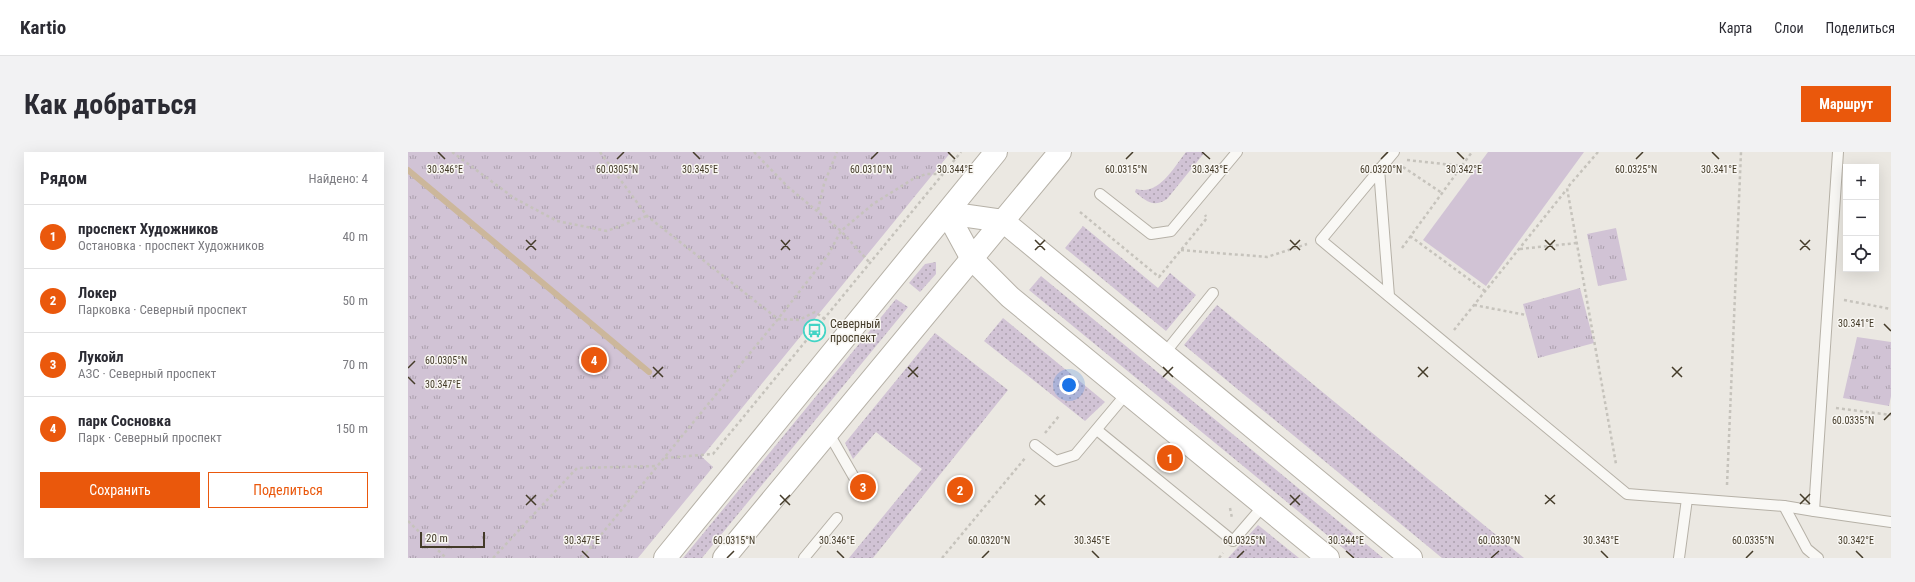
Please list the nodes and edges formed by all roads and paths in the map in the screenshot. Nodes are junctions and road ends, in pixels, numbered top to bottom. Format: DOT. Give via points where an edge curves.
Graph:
graph roads {
  1 [pos="452,152"];
  2 [pos="600,152"];
  3 [pos="754,152"];
  4 [pos="837,152"];
  5 [pos="961,152"];
  6 [pos="996,152"];
  7 [pos="1060,152"];
  8 [pos="1237,152"];
  9 [pos="1472,152"];
  10 [pos="1598,152"];
  11 [pos="1741,152"];
  12 [pos="1838,152"];
  13 [pos="1391,155"];
  14 [pos="1462,166"];
  15 [pos="1379,169"];
  16 [pos="943,174"];
  17 [pos="1567,188"];
  18 [pos="1442,193"];
  19 [pos="1100,194"];
  20 [pos="818,210"];
  21 [pos="947,213"];
  22 [pos="647,216"];
  23 [pos="1003,221"];
  24 [pos="841,231"];
  25 [pos="1410,236"];
  26 [pos="1321,240"];
  27 [pos="1577,243"];
  28 [pos="1519,249"];
  29 [pos="1181,250"];
  30 [pos="972,259"];
  31 [pos="870,263"];
  32 [pos="1387,268"];
  33 [pos="1485,291"];
  34 [pos="1213,293"];
  35 [pos="1389,296"];
  36 [pos="1828,296"];
  37 [pos="1474,305"];
  38 [pos="1891,309"];
  39 [pos="1526,315"];
  40 [pos="778,319"];
  41 [pos="824,319"];
  42 [pos="1444,342"];
  43 [pos="1164,354"];
  44 [pos="1127,393"];
  45 [pos="1821,406"];
  46 [pos="1891,415"];
  47 [pos="1059,416"];
  48 [pos="1096,430"];
  49 [pos="828,432"];
  50 [pos="1035,445"];
  51 [pos="664,458"];
  52 [pos="658,466"];
  53 [pos="855,479"];
  54 [pos="1620,488"];
  55 [pos="1687,499"];
  56 [pos="1726,502"];
  57 [pos="1225,504"];
  58 [pos="1264,505"];
  59 [pos="1784,506"];
  60 [pos="1814,511"];
  61 [pos="837,518"];
  62 [pos="408,521"];
  63 [pos="1891,522"];
  64 [pos="1233,541"];
  65 [pos="446,558"];
  66 [pos="493,558"];
  67 [pos="582,558"];
  68 [pos="665,558"];
  69 [pos="724,558"];
  70 [pos="804,558"];
  71 [pos="942,558"];
  72 [pos="1219,558"];
  73 [pos="1328,558"];
  74 [pos="1411,558"];
  75 [pos="1679,558"];
  76 [pos="1818,558"];
  1 -- 22 [label="path" via="514,198 557,221 607,231"];
  2 -- 22 [label="path"];
  3 -- 20 [label="path" via="788,187"];
  4 -- 20 [label="path" via="824,184"];
  5 -- 16 [label="path"];
  6 -- 21 [label="street"];
  7 -- 23 [label="street"];
  8 -- 19 [label="lane" via="1171,231 1151,234"];
  9 -- 14 [label="path"];
  10 -- 17 [label="path"];
  11 -- 56 [label="path"];
  12 -- 36 [label="lane"];
  13 -- 14 [label="path"];
  13 -- 15 [label="lane"];
  13 -- 18 [label="path"];
  14 -- 18 [label="path"];
  15 -- 26 [label="lane"];
  15 -- 32 [label="lane"];
  16 -- 24 [label="path" via="926,174 913,179 873,204"];
  16 -- 31 [label="path"];
  17 -- 27 [label="path"];
  17 -- 28 [label="path"];
  18 -- 25 [label="path"];
  20 -- 24 [label="path"];
  21 -- 23 [label="street"];
  21 -- 30 [label="street"];
  21 -- 68 [label="street"];
  22 -- 40 [label="path"];
  23 -- 30 [label="street"];
  23 -- 43 [label="street"];
  24 -- 31 [label="path"];
  24 -- 40 [label="path" via="828,255"];
  25 -- 32 [label="path"];
  25 -- 33 [label="path"];
  26 -- 29 [label="path" via="1267,257"];
  26 -- 35 [label="lane"];
  27 -- 28 [label="path"];
  27 -- 54 [label="path"];
  28 -- 33 [label="path"];
  30 -- 44 [label="street" via="1010,297"];
  30 -- 49 [label="street"];
  31 -- 41 [label="path"];
  32 -- 35 [label="lane"];
  33 -- 37 [label="path"];
  34 -- 43 [label="lane"];
  35 -- 42 [label="lane"];
  36 -- 38 [label="path"];
  36 -- 45 [label="lane"];
  37 -- 39 [label="path"];
  37 -- 42 [label="path"];
  40 -- 41 [label="path" via="799,320 815,312"];
  40 -- 51 [label="path"];
  41 -- 51 [label="path" via="713,454"];
  42 -- 54 [label="lane"];
  43 -- 74 [label="street"];
  44 -- 48 [label="lane"];
  44 -- 58 [label="street"];
  45 -- 46 [label="path"];
  45 -- 60 [label="lane"];
  47 -- 50 [label="path"];
  48 -- 50 [label="lane" via="1075,455 1056,461"];
  48 -- 64 [label="lane"];
  49 -- 53 [label="lane"];
  49 -- 69 [label="street"];
  50 -- 71 [label="path"];
  51 -- 52 [label="path"];
  52 -- 66 [label="path" via="577,468"];
  52 -- 67 [label="path"];
  54 -- 55 [label="lane" via="1627,494"];
  55 -- 56 [label="lane"];
  55 -- 75 [label="lane"];
  56 -- 59 [label="lane"];
  57 -- 64 [label="path" via="1232,509"];
  58 -- 64 [label="lane"];
  58 -- 73 [label="street"];
  59 -- 60 [label="lane"];
  59 -- 76 [label="lane" via="1807,549"];
  60 -- 63 [label="lane"];
  61 -- 70 [label="lane"];
  62 -- 65 [label="path"];
  64 -- 72 [label="path"];
}
